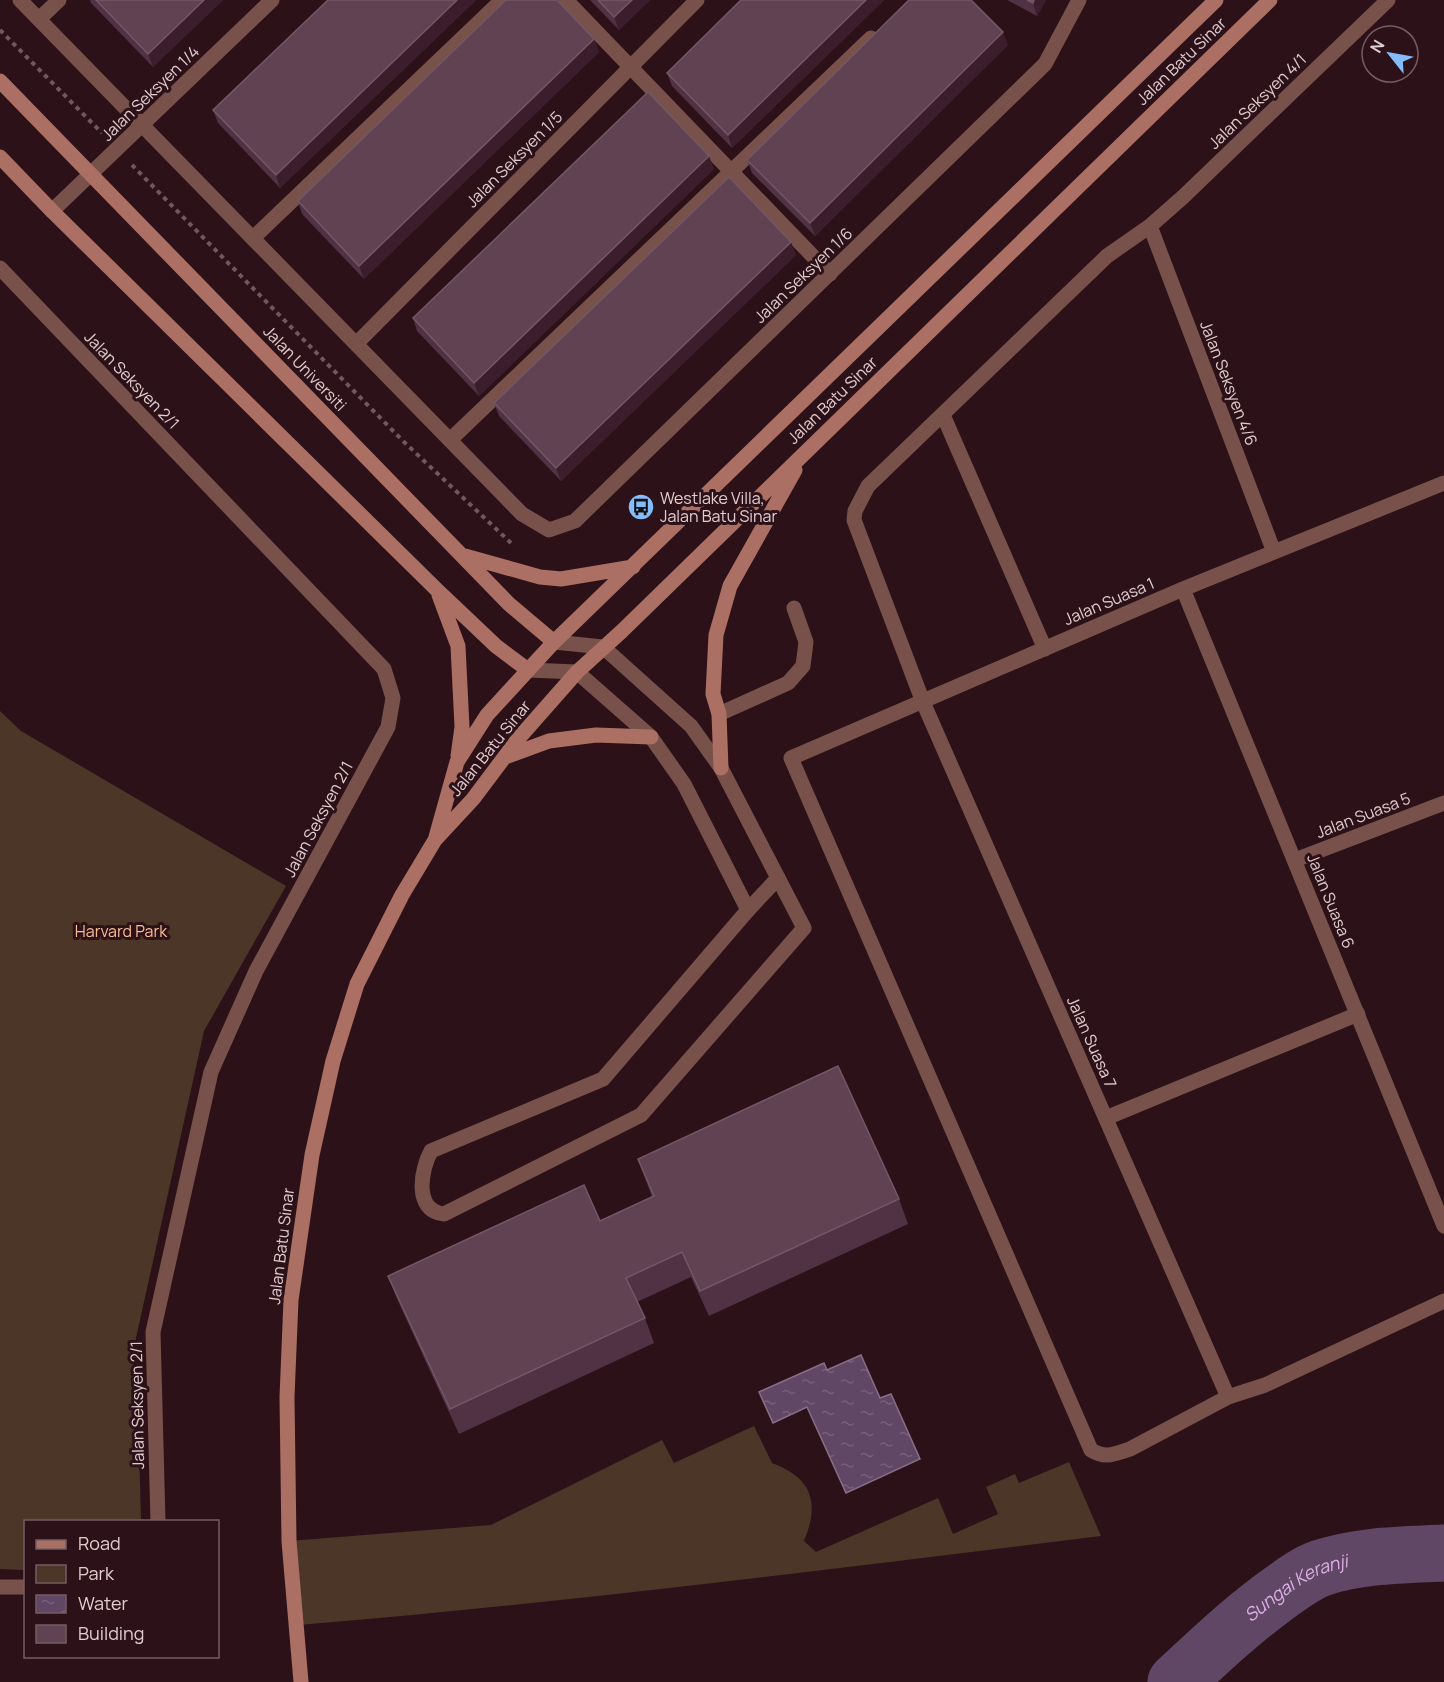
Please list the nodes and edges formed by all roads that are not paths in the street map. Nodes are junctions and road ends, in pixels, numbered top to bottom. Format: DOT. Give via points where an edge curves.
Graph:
graph roads {
  1 [pos="20,0"];
  2 [pos="59,0"];
  3 [pos="272,0"];
  4 [pos="502,0"];
  5 [pos="566,0"];
  6 [pos="697,0"];
  7 [pos="1079,0"];
  8 [pos="1216,0"];
  9 [pos="1270,0"];
  10 [pos="1388,0"];
  11 [pos="39,19"];
  12 [pos="885,24"];
  13 [pos="630,67"];
  14 [pos="0,81"];
  15 [pos="142,125"];
  16 [pos="0,157"];
  17 [pos="731,172"];
  18 [pos="92,174"];
  19 [pos="52,211"];
  20 [pos="1150,226"];
  21 [pos="253,238"];
  22 [pos="0,268"];
  23 [pos="830,274"];
  24 [pos="356,344"];
  25 [pos="943,415"];
  26 [pos="450,440"];
  27 [pos="803,454"];
  28 [pos="1444,483"];
  29 [pos="1274,552"];
  30 [pos="462,555"];
  31 [pos="633,567"];
  32 [pos="1183,589"];
  33 [pos="436,590"];
  34 [pos="794,608"];
  35 [pos="554,642"];
  36 [pos="603,647"];
  37 [pos="1045,649"];
  38 [pos="528,670"];
  39 [pos="577,672"];
  40 [pos="923,702"];
  41 [pos="719,714"];
  42 [pos="651,737"];
  43 [pos="505,757"];
  44 [pos="458,762"];
  45 [pos="721,768"];
  46 [pos="1444,804"];
  47 [pos="435,840"];
  48 [pos="1295,860"];
  49 [pos="778,878"];
  50 [pos="748,910"];
  51 [pos="1358,1014"];
  52 [pos="1106,1118"];
  53 [pos="1444,1226"];
  54 [pos="1444,1301"];
  55 [pos="1228,1397"];
  56 [pos="158,1520"];
  57 [pos="0,1587"];
  58 [pos="24,1587"];
  59 [pos="301,1682"];
  1 -- 11 [label="street, Jalan Seksyen 1/6"];
  2 -- 11 [label="street"];
  3 -- 15 [label="street, Jalan Seksyen 1/4"];
  4 -- 21 [label="street"];
  5 -- 13 [label="street"];
  6 -- 13 [label="street, Jalan Seksyen 1/5"];
  7 -- 23 [label="street, Jalan Seksyen 1/6" via="1045,64"];
  8 -- 31 [label="street, Jalan Batu Sinar"];
  9 -- 27 [label="street, Jalan Batu Sinar"];
  10 -- 20 [label="street, Jalan Seksyen 4/1"];
  11 -- 15 [label="street, Jalan Seksyen 1/6"];
  12 -- 17 [label="street"];
  13 -- 17 [label="street"];
  13 -- 24 [label="street, Jalan Seksyen 1/5"];
  14 -- 18 [label="street, Jalan Universiti"];
  15 -- 18 [label="street, Jalan Seksyen 1/4"];
  15 -- 21 [label="street, Jalan Seksyen 1/6"];
  16 -- 19 [label="street"];
  17 -- 23 [label="street"];
  17 -- 26 [label="street"];
  18 -- 19 [label="street, Jalan Seksyen 1/4"];
  18 -- 30 [label="street, Jalan Universiti"];
  19 -- 33 [label="street"];
  20 -- 25 [label="street, Jalan Seksyen 4/1" via="1107,256"];
  20 -- 29 [label="street, Jalan Seksyen 4/6"];
  21 -- 24 [label="street, Jalan Seksyen 1/6"];
  22 -- 56 [label="street, Jalan Seksyen 2/1" via="384,669 393,698 388,727 256,971 211,1072 153,1332"];
  23 -- 26 [label="street, Jalan Seksyen 1/6" via="575,521 549,530 522,514"];
  24 -- 26 [label="street, Jalan Seksyen 1/6"];
  25 -- 37 [label="street"];
  25 -- 40 [label="street, Jalan Suasa 7" via="868,486 854,520"];
  27 -- 36 [label="street, Jalan Batu Sinar"];
  27 -- 41 [label="street" via="730,586 716,635 713,694"];
  28 -- 29 [label="street, Jalan Suasa 1"];
  29 -- 32 [label="street, Jalan Suasa 1"];
  30 -- 31 [label="street" via="540,577 561,579"];
  30 -- 35 [label="street, Jalan Universiti" via="509,604"];
  31 -- 35 [label="street, Jalan Batu Sinar"];
  32 -- 37 [label="street, Jalan Suasa 1"];
  32 -- 48 [label="street, Jalan Suasa 6"];
  33 -- 38 [label="street"];
  33 -- 44 [label="street" via="458,646 462,727"];
  34 -- 41 [label="street" via="806,642 803,666 789,683"];
  35 -- 36 [label="street"];
  35 -- 38 [label="street, Jalan Batu Sinar"];
  36 -- 39 [label="street, Jalan Batu Sinar"];
  36 -- 45 [label="street" via="691,726"];
  37 -- 40 [label="street, Jalan Suasa 1"];
  38 -- 39 [label="street"];
  38 -- 44 [label="street, Jalan Batu Sinar" via="487,715"];
  39 -- 42 [label="street"];
  39 -- 43 [label="street, Jalan Batu Sinar"];
  40 -- 52 [label="street, Jalan Suasa 7"];
  40 -- 55 [label="street, Jalan Suasa 1" via="791,758 1091,1450 1101,1455 1130,1449"];
  41 -- 45 [label="street"];
  42 -- 43 [label="street" via="596,735 549,741"];
  42 -- 50 [label="street" via="684,784"];
  43 -- 47 [label="street, Jalan Batu Sinar"];
  44 -- 47 [label="street, Jalan Batu Sinar"];
  45 -- 49 [label="street"];
  46 -- 48 [label="street, Jalan Suasa 5"];
  47 -- 59 [label="street, Jalan Batu Sinar" via="357,984 333,1061 312,1155 291,1300 287,1397 289,1540"];
  48 -- 51 [label="street, Jalan Suasa 6"];
  49 -- 50 [label="street"];
  49 -- 50 [label="street" via="804,928 641,1115 444,1214 429,1207 422,1183 431,1151 603,1079"];
  51 -- 52 [label="street"];
  51 -- 53 [label="street, Jalan Suasa 6"];
  52 -- 55 [label="street, Jalan Suasa 7"];
  54 -- 55 [label="street" via="1265,1385"];
  57 -- 58 [label="street"];
}
